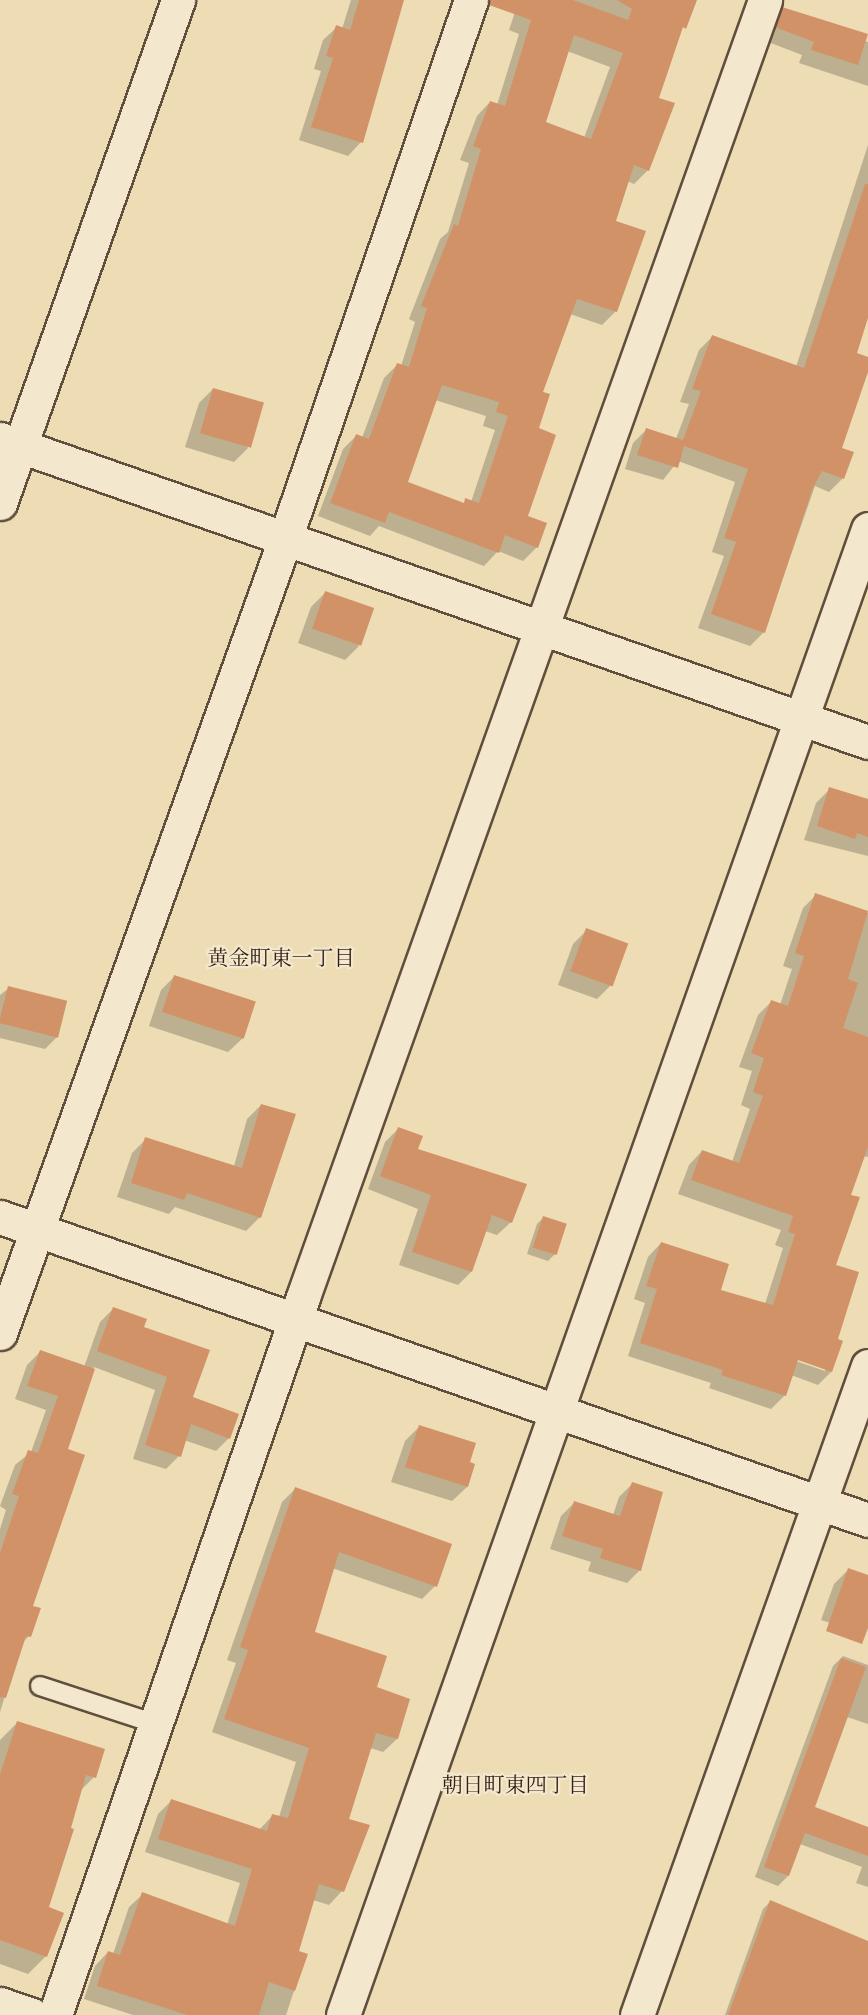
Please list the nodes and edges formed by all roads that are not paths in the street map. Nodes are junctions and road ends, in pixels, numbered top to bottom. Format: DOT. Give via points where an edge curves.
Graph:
graph roads {
  1 [pos="178,0"];
  2 [pos="471,0"];
  3 [pos="765,0"];
  4 [pos="10,443"];
  5 [pos="0,502"];
  6 [pos="868,529"];
  7 [pos="285,539"];
  8 [pos="539,627"];
  9 [pos="803,720"];
  10 [pos="868,742"];
  11 [pos="0,1217"];
  12 [pos="35,1230"];
  13 [pos="294,1321"];
  14 [pos="0,1333"];
  15 [pos="868,1366"];
  16 [pos="555,1413"];
  17 [pos="819,1502"];
  18 [pos="868,1520"];
  19 [pos="40,1686"];
  20 [pos="156,1724"];
  21 [pos="0,2004"];
  22 [pos="33,2015"];
  23 [pos="55,2015"];
  24 [pos="343,2015"];
  25 [pos="637,2015"];
  1 -- 4 [label="street"];
  2 -- 7 [label="street"];
  3 -- 8 [label="street"];
  4 -- 5 [label="street"];
  4 -- 7 [label="street"];
  6 -- 9 [label="street"];
  7 -- 8 [label="street"];
  7 -- 12 [label="street"];
  8 -- 9 [label="street"];
  8 -- 13 [label="street"];
  9 -- 10 [label="street"];
  9 -- 16 [label="street"];
  11 -- 12 [label="street"];
  12 -- 13 [label="street"];
  12 -- 14 [label="street"];
  13 -- 16 [label="street"];
  13 -- 20 [label="street"];
  15 -- 17 [label="street"];
  16 -- 17 [label="street"];
  16 -- 24 [label="street"];
  17 -- 18 [label="street"];
  17 -- 25 [label="street"];
  19 -- 20 [label="lane"];
  20 -- 23 [label="street"];
  21 -- 22 [label="street"];
}
